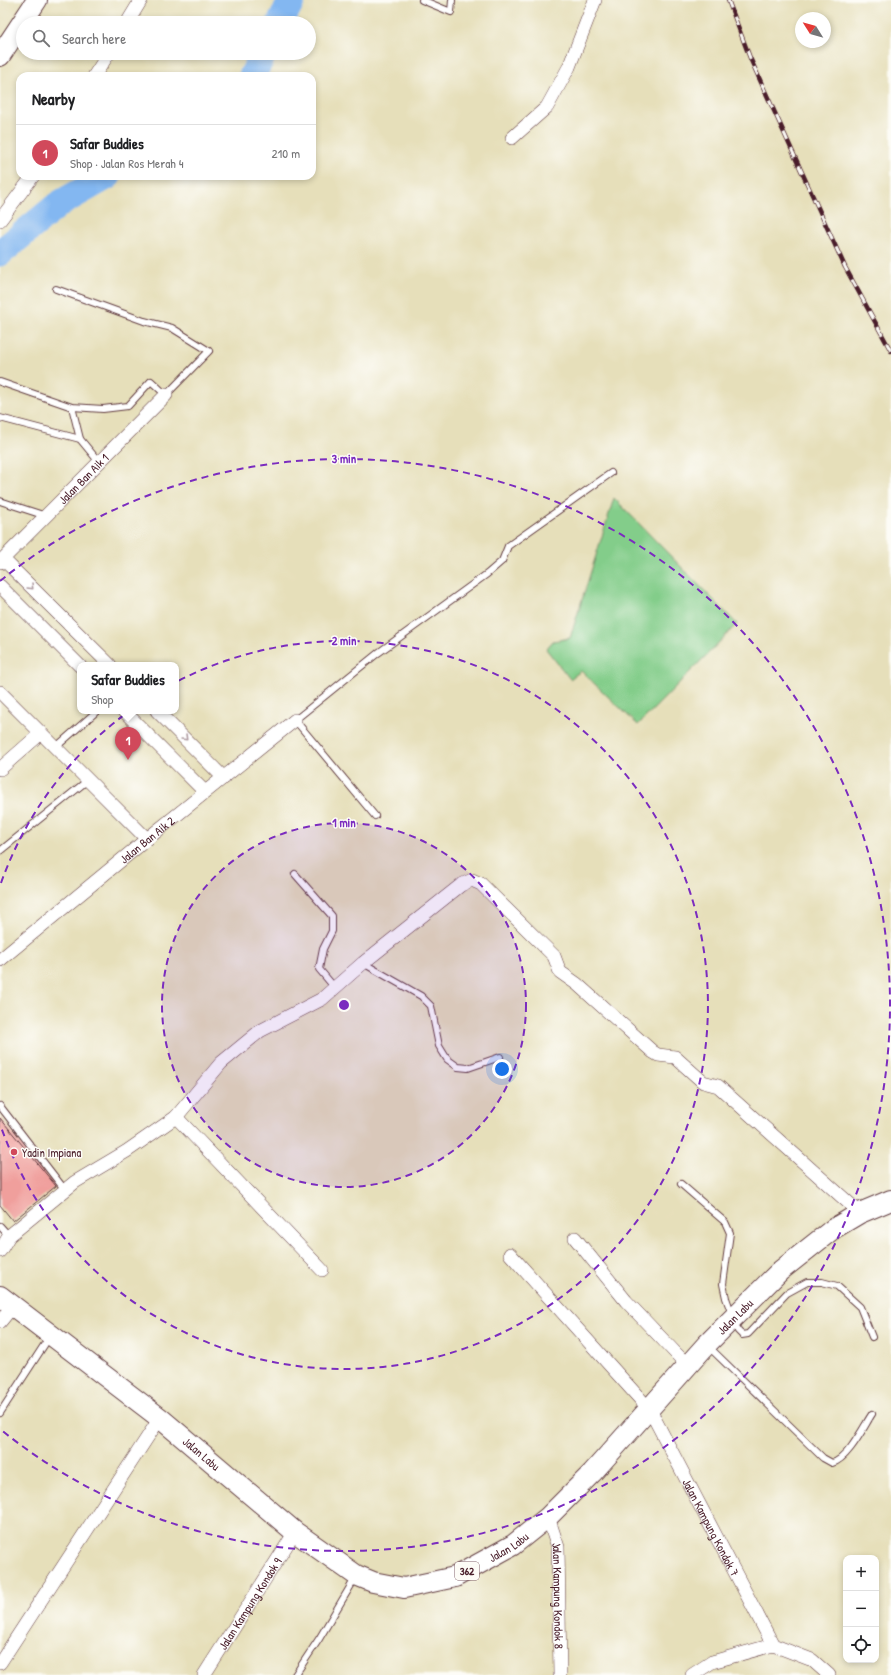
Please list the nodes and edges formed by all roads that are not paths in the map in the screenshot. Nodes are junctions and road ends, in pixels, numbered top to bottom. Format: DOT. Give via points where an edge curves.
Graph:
graph roads {
  1 [pos="37,0"];
  2 [pos="141,0"];
  3 [pos="422,0"];
  4 [pos="452,0"];
  5 [pos="595,0"];
  6 [pos="26,16"];
  7 [pos="131,16"];
  8 [pos="16,29"];
  9 [pos="4,46"];
  10 [pos="104,60"];
  11 [pos="97,72"];
  12 [pos="512,138"];
  13 [pos="30,180"];
  14 [pos="0,220"];
  15 [pos="56,289"];
  16 [pos="0,382"];
  17 [pos="166,395"];
  18 [pos="72,407"];
  19 [pos="0,418"];
  20 [pos="80,439"];
  21 [pos="99,462"];
  22 [pos="611,473"];
  23 [pos="0,502"];
  24 [pos="47,516"];
  25 [pos="2,561"];
  26 [pos="0,586"];
  27 [pos="107,662"];
  28 [pos="77,663"];
  29 [pos="0,692"];
  30 [pos="94,714"];
  31 [pos="127,714"];
  32 [pos="160,714"];
  33 [pos="295,720"];
  34 [pos="41,733"];
  35 [pos="56,747"];
  36 [pos="0,769"];
  37 [pos="224,778"];
  38 [pos="88,780"];
  39 [pos="205,792"];
  40 [pos="375,816"];
  41 [pos="147,839"];
  42 [pos="0,851"];
  43 [pos="295,874"];
  44 [pos="0,960"];
  45 [pos="363,963"];
  46 [pos="335,988"];
  47 [pos="500,1057"];
  48 [pos="0,1106"];
  49 [pos="176,1116"];
  50 [pos="681,1184"];
  51 [pos="65,1190"];
  52 [pos="891,1200"];
  53 [pos="860,1213"];
  54 [pos="4,1231"];
  55 [pos="575,1238"];
  56 [pos="0,1251"];
  57 [pos="510,1254"];
  58 [pos="322,1270"];
  59 [pos="7,1301"];
  60 [pos="733,1317"];
  61 [pos="0,1322"];
  62 [pos="50,1335"];
  63 [pos="872,1337"];
  64 [pos="706,1344"];
  65 [pos="688,1366"];
  66 [pos="650,1410"];
  67 [pos="0,1413"];
  68 [pos="872,1414"];
  69 [pos="160,1418"];
  70 [pos="548,1517"];
  71 [pos="295,1532"];
  72 [pos="356,1575"];
  73 [pos="774,1645"];
  74 [pos="0,1663"];
  75 [pos="204,1675"];
  76 [pos="295,1675"];
  77 [pos="560,1675"];
  78 [pos="692,1675"];
  79 [pos="830,1675"];
  1 -- 6 [label="main road"];
  2 -- 7 [label="street"];
  3 -- 4 [label="lane" via="451,12"];
  5 -- 12 [label="street" via="568,66 546,107"];
  8 -- 9 [label="main road"];
  10 -- 11 [label="street"];
  13 -- 14 [label="street"];
  15 -- 17 [label="lane" via="144,321 172,328 209,351"];
  16 -- 18 [label="lane"];
  17 -- 18 [label="lane" via="151,381 128,406 103,409"];
  17 -- 21 [label="street, Jalan Ban Aik 1"];
  18 -- 20 [label="lane"];
  19 -- 20 [label="lane"];
  20 -- 21 [label="lane"];
  21 -- 24 [label="street, Jalan Ban Aik 1"];
  22 -- 33 [label="lane" via="508,546 502,561 487,574 378,653"];
  23 -- 24 [label="lane"];
  24 -- 25 [label="street, Jalan Ban Aik 1"];
  25 -- 27 [label="street, one-way"];
  26 -- 28 [label="street"];
  29 -- 34 [label="street"];
  30 -- 35 [label="lane"];
  31 -- 39 [label="street"];
  32 -- 37 [label="street, one-way"];
  33 -- 37 [label="street, Jalan Ban Aik 2"];
  33 -- 40 [label="lane"];
  34 -- 35 [label="street"];
  34 -- 36 [label="street"];
  35 -- 38 [label="street"];
  37 -- 39 [label="street, Jalan Ban Aik 2"];
  38 -- 41 [label="street"];
  38 -- 42 [label="lane"];
  39 -- 41 [label="street, Jalan Ban Aik 2"];
  41 -- 44 [label="street, Jalan Ban Aik 2"];
  43 -- 46 [label="lane" via="332,916 332,931 323,949 319,969"];
  45 -- 46 [label="street"];
  45 -- 47 [label="lane" via="421,996 431,1006 439,1046 452,1063 458,1067 468,1068"];
  45 -- 53 [label="street" via="461,885 472,880 481,884 554,956 560,972 653,1052 675,1057 703,1082 718,1086"];
  46 -- 49 [label="street" via="322,999 260,1031 221,1063"];
  48 -- 51 [label="lane"];
  49 -- 51 [label="street" via="128,1151"];
  49 -- 58 [label="street"];
  50 -- 60 [label="lane" via="725,1222 730,1233 723,1284"];
  51 -- 54 [label="street"];
  52 -- 53 [label="main road, Jalan Labu / 362"];
  53 -- 60 [label="main road, Jalan Labu / 362" via="833,1229 780,1271"];
  54 -- 56 [label="street"];
  55 -- 65 [label="street" via="626,1301"];
  57 -- 66 [label="street, Jalan Kampung Kondok 7"];
  59 -- 61 [label="street"];
  59 -- 62 [label="main road, Jalan Labu / 362"];
  60 -- 63 [label="lane" via="738,1331 742,1335 748,1334 787,1293 806,1282 822,1282 837,1286 860,1307"];
  60 -- 64 [label="main road, Jalan Labu / 362"];
  62 -- 67 [label="lane"];
  62 -- 69 [label="main road, Jalan Labu / 362"];
  64 -- 65 [label="main road, Jalan Labu / 362"];
  64 -- 68 [label="lane" via="823,1458 832,1463 840,1461"];
  65 -- 66 [label="main road, Jalan Labu / 362"];
  66 -- 70 [label="main road, Jalan Labu / 362"];
  66 -- 73 [label="street, Jalan Kampung Kondok 7"];
  69 -- 71 [label="main road, Jalan Labu / 362"];
  69 -- 74 [label="street"];
  70 -- 72 [label="main road, Jalan Labu / 362" via="513,1545 455,1577 404,1588 373,1582"];
  70 -- 77 [label="street, Jalan Kampung Kondok 8" via="558,1547"];
  71 -- 72 [label="main road, Jalan Labu / 362"];
  71 -- 75 [label="street, Jalan Kampung Kondok 9"];
  72 -- 76 [label="lane"];
  73 -- 78 [label="street" via="712,1662"];
  73 -- 79 [label="street" via="812,1660"];
}
